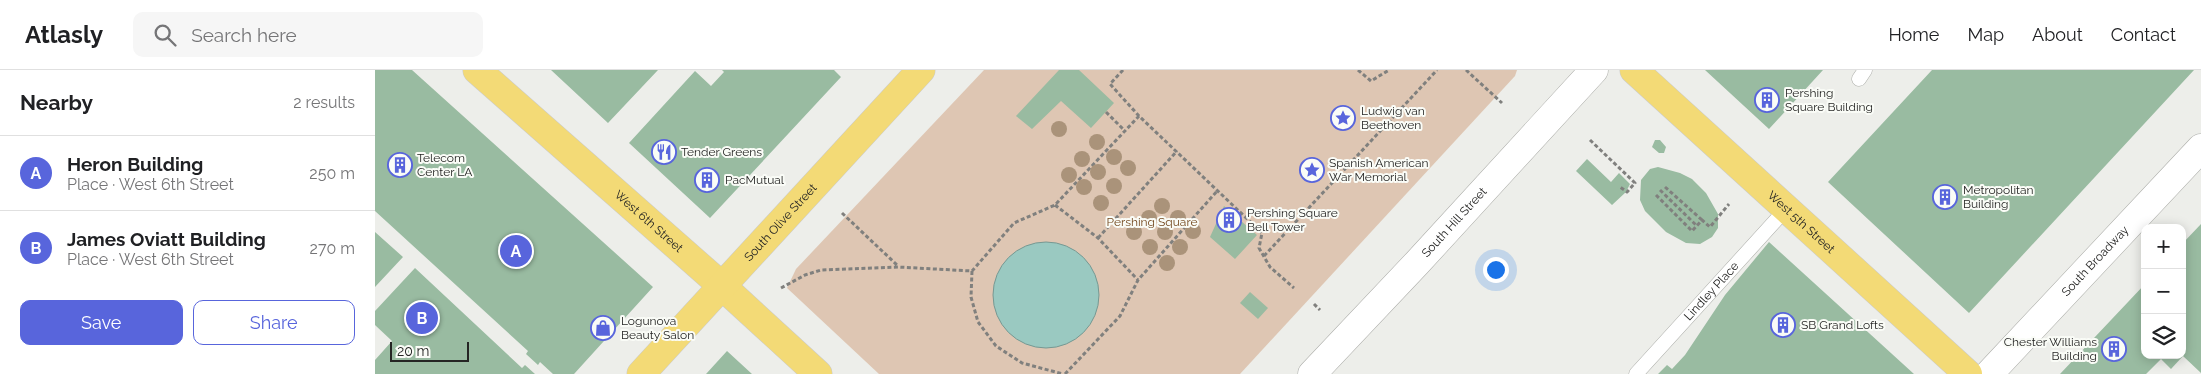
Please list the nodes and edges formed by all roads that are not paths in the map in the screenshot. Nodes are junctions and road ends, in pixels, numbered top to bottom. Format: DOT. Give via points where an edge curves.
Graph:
graph roads {
  1 [pos="477,70"];
  2 [pos="921,70"];
  3 [pos="1595,70"];
  4 [pos="1634,70"];
  5 [pos="2201,148"];
  6 [pos="1787,208"];
  7 [pos="722,286"];
  8 [pos="641,374"];
  9 [pos="818,374"];
  10 [pos="1312,374"];
  11 [pos="1636,374"];
  12 [pos="1968,374"];
  13 [pos="1989,374"];
  1 -- 7 [label="main road, West 6th Street"];
  2 -- 7 [label="main road, South Olive Street"];
  3 -- 10 [label="main road, South Hill Street"];
  4 -- 6 [label="main road, West 5th Street"];
  5 -- 13 [label="main road, South Broadway"];
  6 -- 11 [label="lane, Lindley Place"];
  6 -- 12 [label="main road, West 5th Street"];
  7 -- 8 [label="main road, South Olive Street"];
  7 -- 9 [label="main road, West 6th Street"];
}
